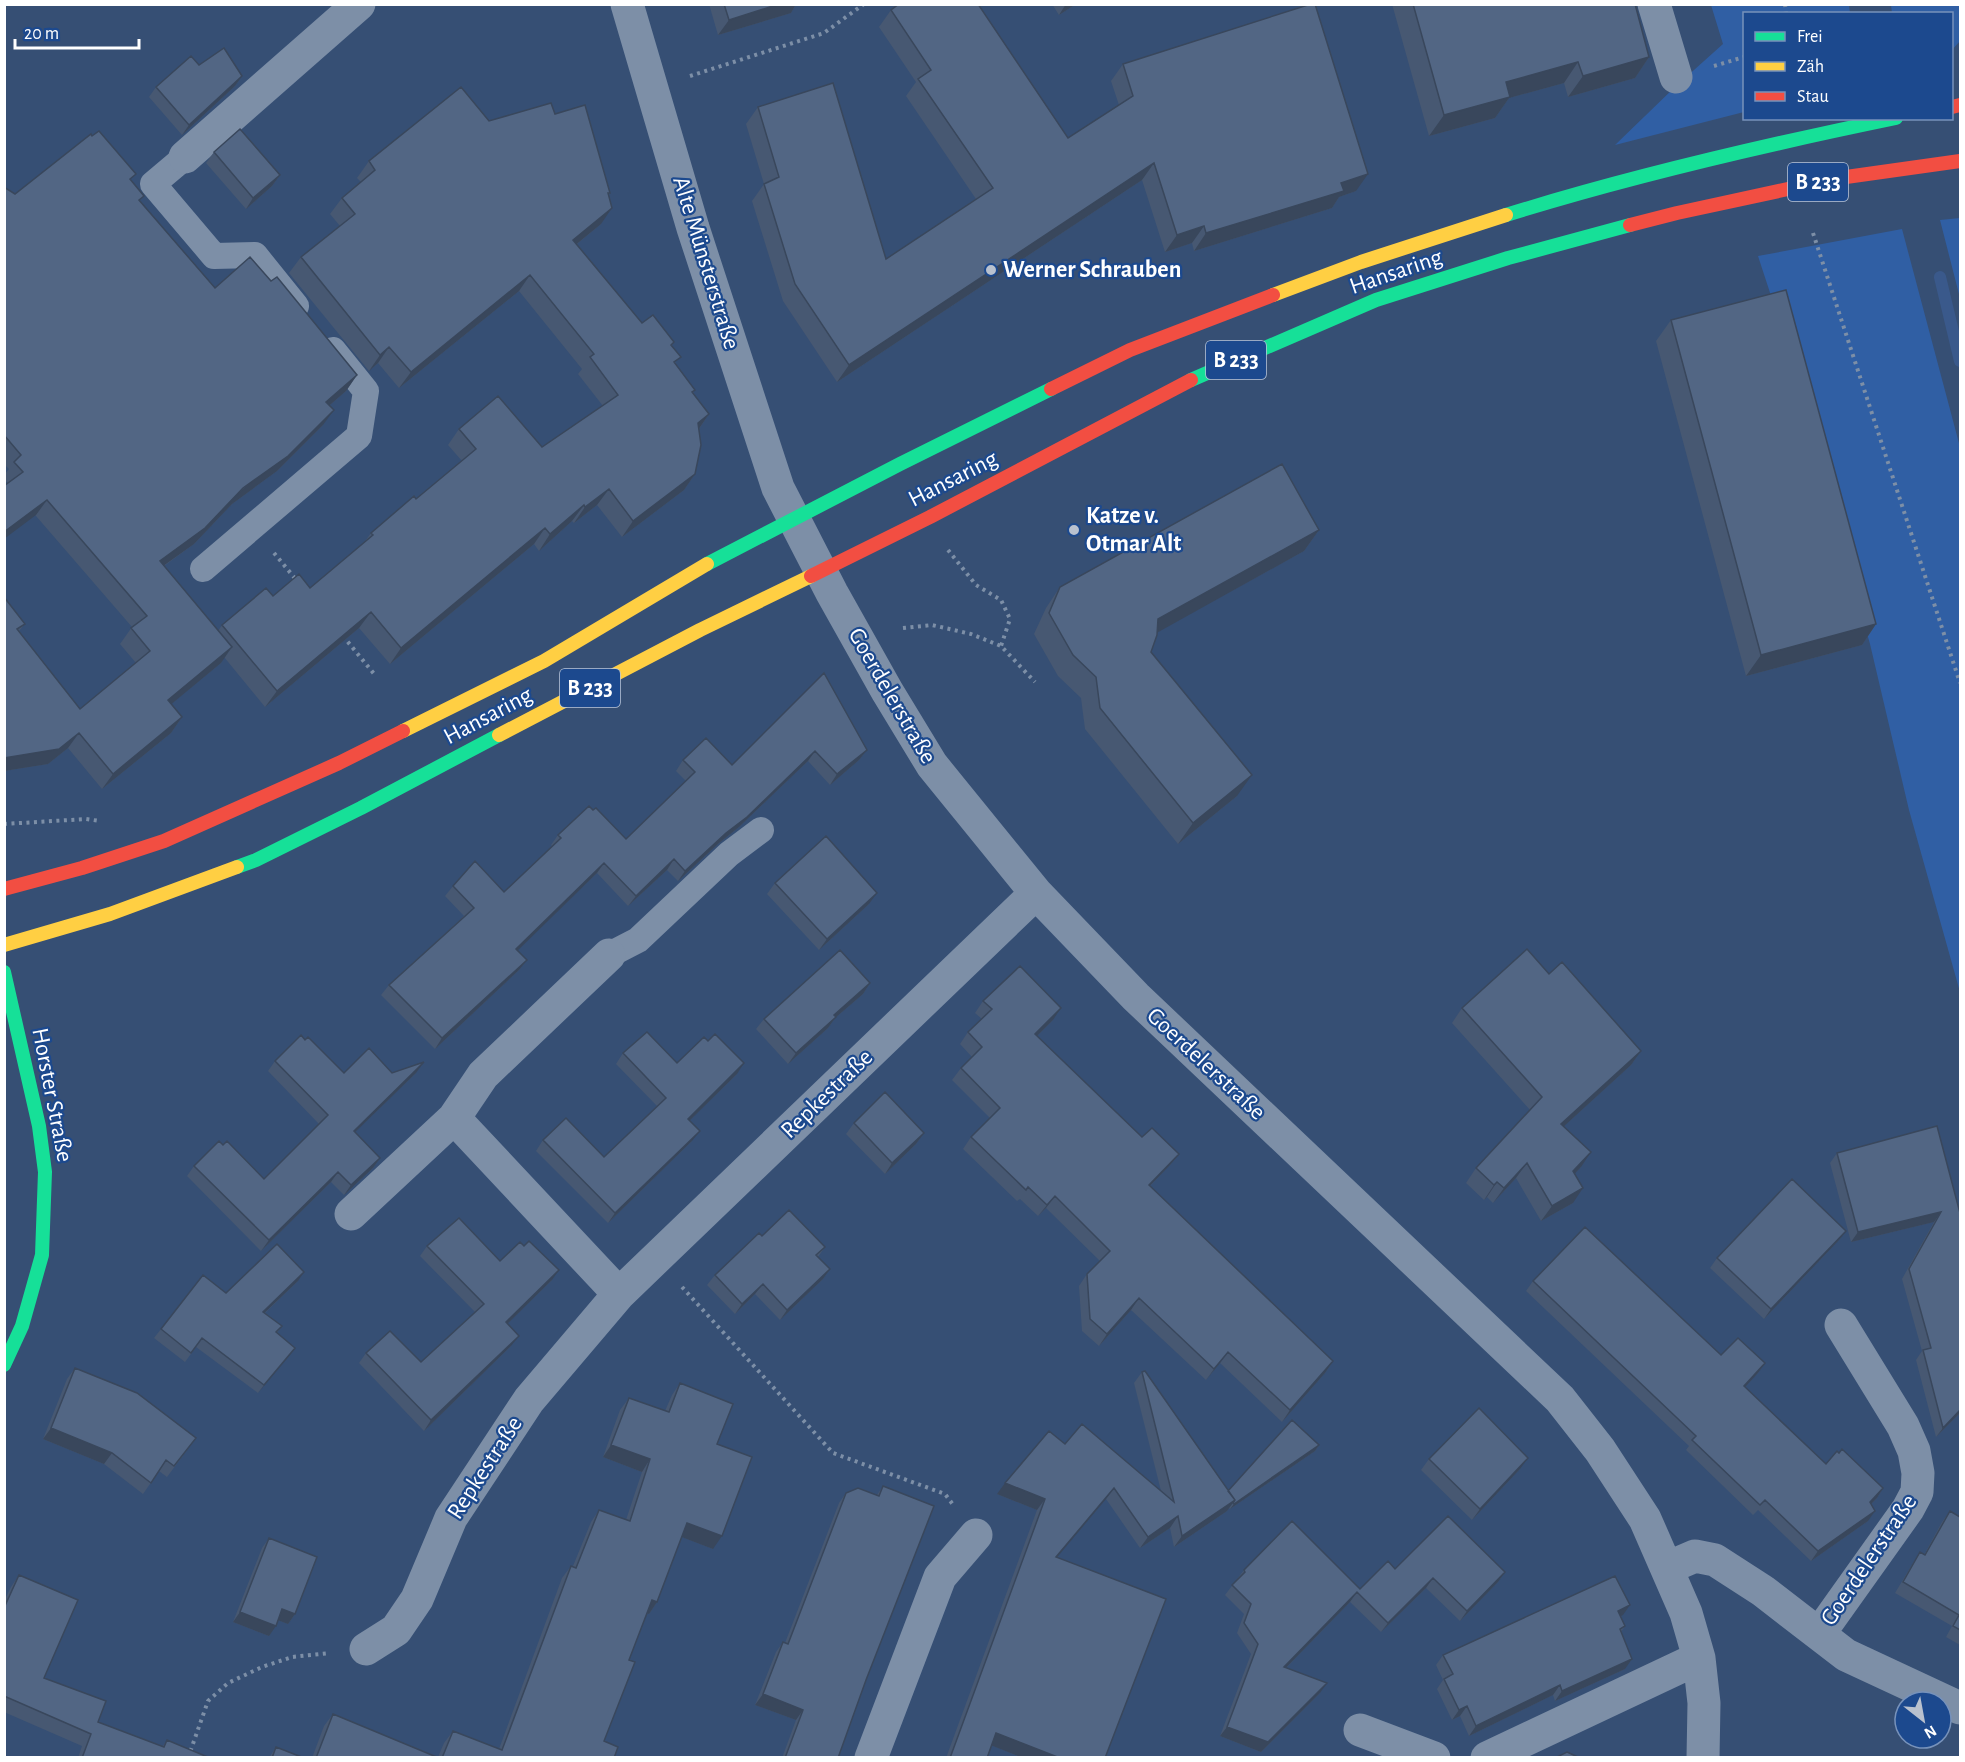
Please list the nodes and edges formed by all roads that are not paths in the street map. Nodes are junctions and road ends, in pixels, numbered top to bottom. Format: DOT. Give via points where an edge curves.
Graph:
graph roads {
  1 [pos="359,4"];
  2 [pos="627,4"];
  3 [pos="1654,4"];
  4 [pos="1676,77"];
  5 [pos="1886,120"];
  6 [pos="185,157"];
  7 [pos="1960,161"];
  8 [pos="794,519"];
  9 [pos="202,569"];
  10 [pos="821,572"];
  11 [pos="761,830"];
  12 [pos="4,889"];
  13 [pos="1036,893"];
  14 [pos="4,945"];
  15 [pos="609,955"];
  16 [pos="4,972"];
  17 [pos="454,1118"];
  18 [pos="351,1214"];
  19 [pos="619,1294"];
  20 [pos="1841,1325"];
  21 [pos="4,1365"];
  22 [pos="976,1535"];
  23 [pos="1667,1568"];
  24 [pos="1819,1634"];
  25 [pos="366,1649"];
  26 [pos="1699,1658"];
  27 [pos="1960,1708"];
  28 [pos="1360,1730"];
  29 [pos="872,1758"];
  30 [pos="1434,1758"];
  31 [pos="1487,1758"];
  32 [pos="1703,1758"];
  1 -- 6 [label="street"];
  2 -- 8 [label="street, Alte Münsterstraße" via="693,228 778,488"];
  3 -- 4 [label="street"];
  5 -- 8 [label="main road, Hansaring / B 233" via="1574,194 1361,262 1130,350"];
  6 -- 9 [label="lane" via="153,184 214,256 255,255 366,391 359,436"];
  7 -- 10 [label="main road, Hansaring / B 233" via="1839,178 1677,213 1508,258 1376,300 1202,375"];
  8 -- 10 [label="street, Goerdelerstraße"];
  8 -- 12 [label="main road, Hansaring / B 233" via="692,572 544,660 339,763 164,841"];
  10 -- 13 [label="street, Goerdelerstraße" via="932,765"];
  10 -- 14 [label="main road, Hansaring / B 233" via="700,630 256,860 131,906"];
  11 -- 15 [label="lane" via="729,854 638,940"];
  13 -- 19 [label="street, Repkestraße"];
  13 -- 23 [label="street, Goerdelerstraße" via="1136,997 1560,1400 1600,1450 1645,1519"];
  15 -- 17 [label="street" via="483,1075"];
  16 -- 21 [label="main road, Horster Straße" via="39,1126 45,1172 42,1255 22,1326"];
  17 -- 18 [label="street"];
  17 -- 19 [label="street"];
  19 -- 25 [label="street, Repkestraße" via="529,1400 451,1518 417,1599 396,1630"];
  20 -- 24 [label="street, Goerdelerstraße" via="1903,1426 1914,1451 1917,1492"];
  22 -- 29 [label="street" via="940,1577"];
  23 -- 24 [label="street, Goerdelerstraße" via="1695,1556 1715,1560"];
  23 -- 26 [label="street, Goerdelerstraße"];
  24 -- 27 [label="street, Goerdelerstraße" via="1846,1655"];
  26 -- 31 [label="street"];
  26 -- 32 [label="street, Goerdelerstraße" via="1704,1703"];
  28 -- 30 [label="street"];
}
